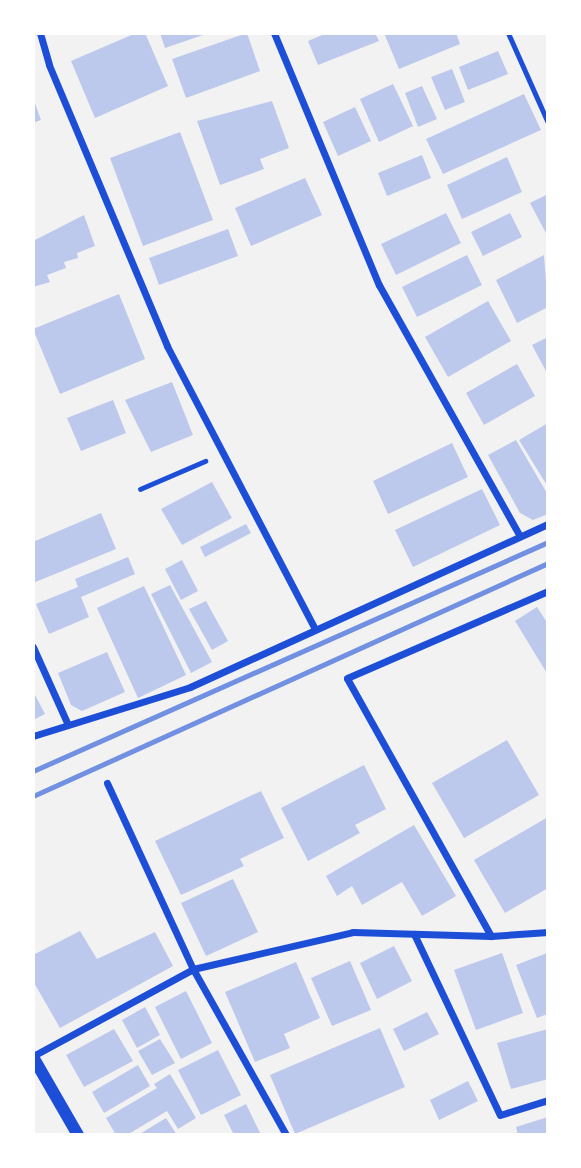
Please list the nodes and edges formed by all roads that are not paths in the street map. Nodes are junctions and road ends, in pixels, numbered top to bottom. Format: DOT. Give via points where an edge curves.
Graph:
graph roads {
  1 [pos="40,33"];
  2 [pos="274,33"];
  3 [pos="509,33"];
  4 [pos="548,123"];
  5 [pos="548,524"];
  6 [pos="520,536"];
  7 [pos="548,591"];
  8 [pos="315,629"];
  9 [pos="33,647"];
  10 [pos="68,725"];
  11 [pos="33,736"];
  12 [pos="107,783"];
  13 [pos="548,932"];
  14 [pos="414,934"];
  15 [pos="491,936"];
  16 [pos="193,969"];
  17 [pos="33,1056"];
  18 [pos="548,1100"];
  19 [pos="79,1135"];
  20 [pos="286,1135"];
  1 -- 8 [label="street" via="49,65 167,346"];
  2 -- 6 [label="street" via="379,285"];
  3 -- 4 [label="lane"];
  5 -- 6 [label="street"];
  6 -- 8 [label="street"];
  7 -- 15 [label="street" via="347,678"];
  8 -- 10 [label="street" via="190,687"];
  9 -- 10 [label="street"];
  10 -- 11 [label="street"];
  12 -- 16 [label="street"];
  13 -- 15 [label="street"];
  14 -- 15 [label="street"];
  14 -- 16 [label="street" via="353,932"];
  14 -- 18 [label="street" via="500,1115"];
  16 -- 17 [label="street"];
  16 -- 20 [label="street"];
  17 -- 19 [label="street"];
}
